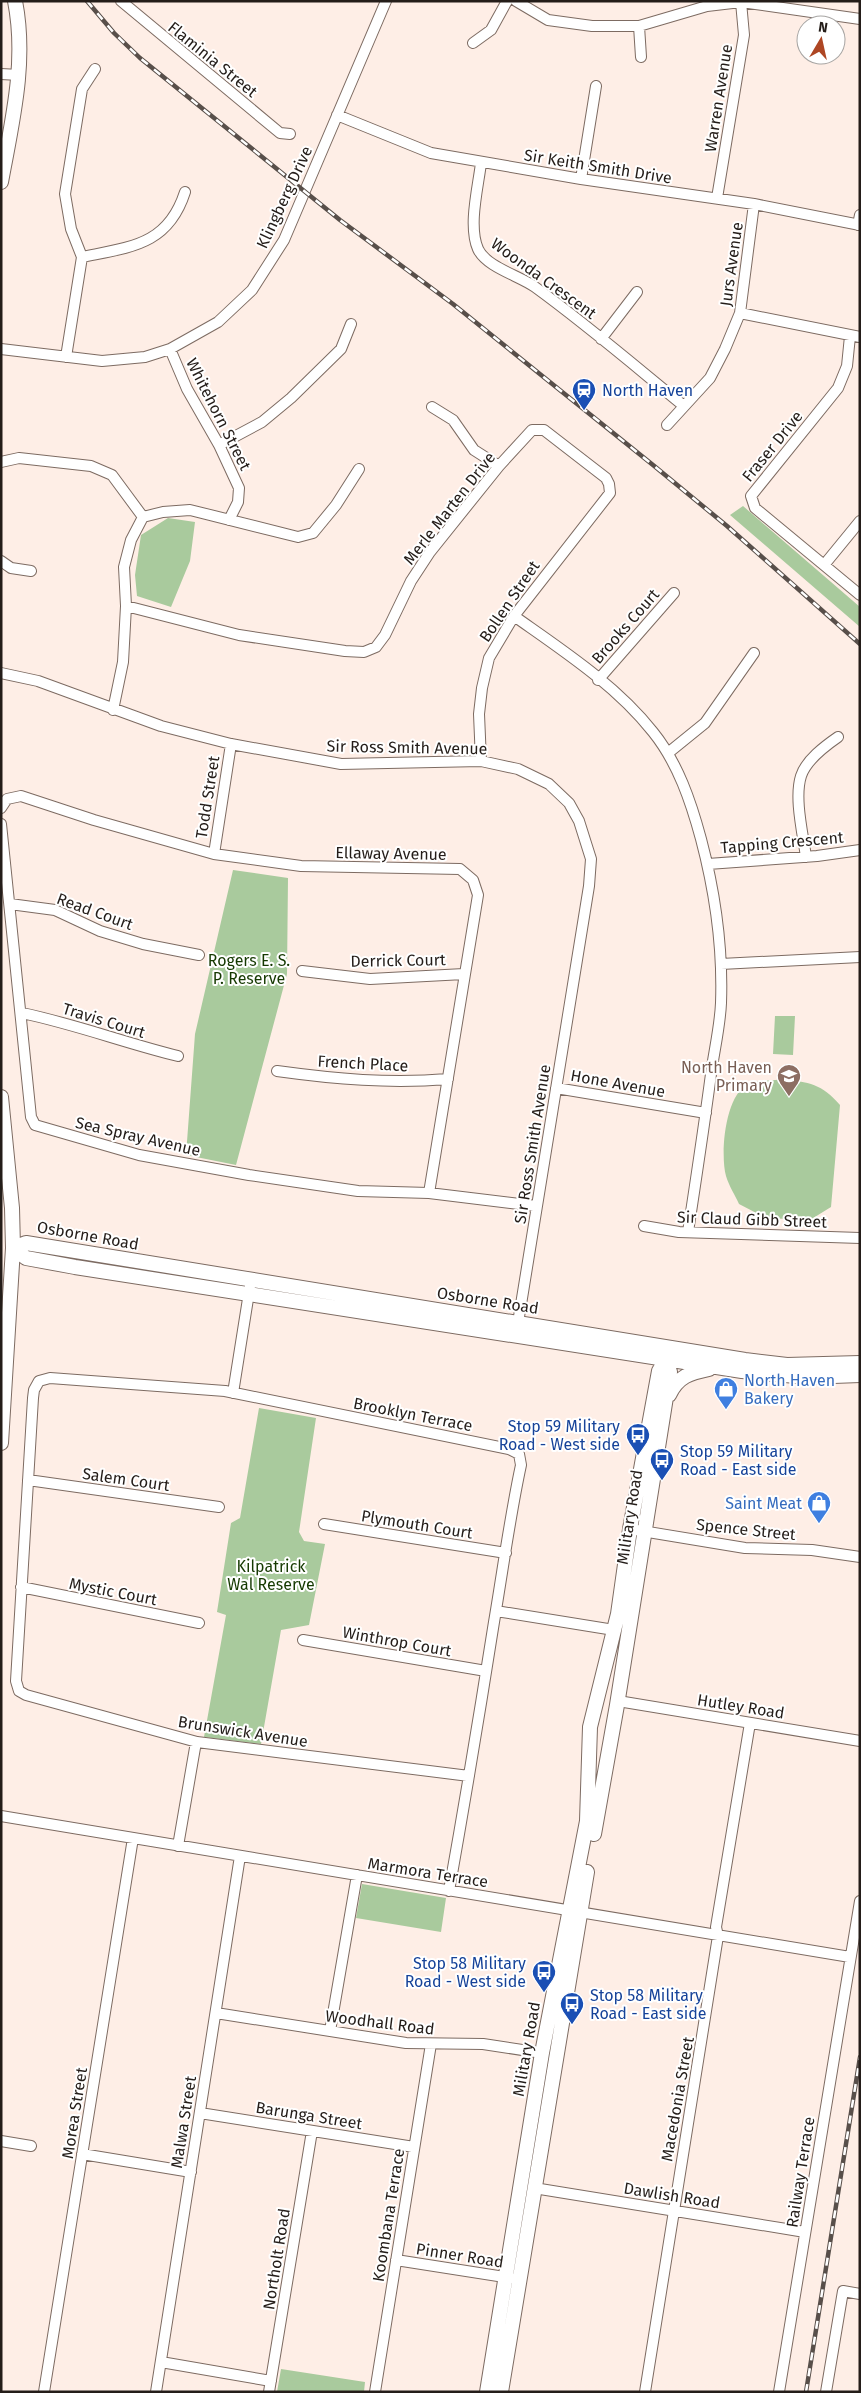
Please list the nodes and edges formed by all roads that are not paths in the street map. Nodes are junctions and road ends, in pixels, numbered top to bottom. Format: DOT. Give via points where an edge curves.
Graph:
graph roads {
  1 [pos="15,1"];
  2 [pos="121,1"];
  3 [pos="507,1"];
  4 [pos="516,1"];
  5 [pos="741,2"];
  6 [pos="382,3"];
  7 [pos="860,19"];
  8 [pos="639,26"];
  9 [pos="473,43"];
  10 [pos="641,56"];
  11 [pos="95,69"];
  12 [pos="1,74"];
  13 [pos="20,75"];
  14 [pos="596,86"];
  15 [pos="337,115"];
  16 [pos="290,134"];
  17 [pos="482,163"];
  18 [pos="581,179"];
  19 [pos="1,182"];
  20 [pos="185,192"];
  21 [pos="717,198"];
  22 [pos="754,204"];
  23 [pos="859,221"];
  24 [pos="82,257"];
  25 [pos="637,292"];
  26 [pos="740,313"];
  27 [pos="351,324"];
  28 [pos="855,337"];
  29 [pos="601,338"];
  30 [pos="1,348"];
  31 [pos="170,349"];
  32 [pos="66,357"];
  33 [pos="684,406"];
  34 [pos="432,407"];
  35 [pos="668,425"];
  36 [pos="219,445"];
  37 [pos="1,462"];
  38 [pos="499,466"];
  39 [pos="358,469"];
  40 [pos="606,478"];
  41 [pos="143,517"];
  42 [pos="229,520"];
  43 [pos="860,521"];
  44 [pos="1,561"];
  45 [pos="824,565"];
  46 [pos="31,571"];
  47 [pos="674,593"];
  48 [pos="860,595"];
  49 [pos="126,606"];
  50 [pos="514,616"];
  51 [pos="754,653"];
  52 [pos="1,673"];
  53 [pos="598,680"];
  54 [pos="114,710"];
  55 [pos="838,737"];
  56 [pos="231,744"];
  57 [pos="668,753"];
  58 [pos="481,762"];
  59 [pos="1,808"];
  60 [pos="1,824"];
  61 [pos="860,850"];
  62 [pos="214,854"];
  63 [pos="806,857"];
  64 [pos="708,864"];
  65 [pos="10,904"];
  66 [pos="198,955"];
  67 [pos="860,957"];
  68 [pos="721,964"];
  69 [pos="302,972"];
  70 [pos="464,974"];
  71 [pos="22,1013"];
  72 [pos="178,1056"];
  73 [pos="277,1071"];
  74 [pos="448,1079"];
  75 [pos="556,1088"];
  76 [pos="1,1097"];
  77 [pos="706,1113"];
  78 [pos="429,1194"];
  79 [pos="536,1206"];
  80 [pos="644,1226"];
  81 [pos="688,1232"];
  82 [pos="860,1238"];
  83 [pos="13,1248"];
  84 [pos="251,1280"];
  85 [pos="249,1295"];
  86 [pos="518,1323"];
  87 [pos="516,1337"];
  88 [pos="646,1351"];
  89 [pos="686,1352"];
  90 [pos="666,1359"];
  91 [pos="830,1366"];
  92 [pos="720,1367"];
  93 [pos="859,1367"];
  94 [pos="842,1377"];
  95 [pos="233,1393"];
  96 [pos="659,1404"];
  97 [pos="1,1443"];
  98 [pos="28,1480"];
  99 [pos="219,1507"];
  100 [pos="324,1524"];
  101 [pos="630,1529"];
  102 [pos="644,1532"];
  103 [pos="506,1553"];
  104 [pos="860,1557"];
  105 [pos="21,1587"];
  106 [pos="496,1611"];
  107 [pos="199,1623"];
  108 [pos="614,1630"];
  109 [pos="303,1640"];
  110 [pos="486,1672"];
  111 [pos="618,1701"];
  112 [pos="750,1723"];
  113 [pos="860,1741"];
  114 [pos="196,1742"];
  115 [pos="469,1776"];
  116 [pos="1,1816"];
  117 [pos="133,1838"];
  118 [pos="178,1846"];
  119 [pos="240,1856"];
  120 [pos="357,1876"];
  121 [pos="450,1891"];
  122 [pos="860,1901"];
  123 [pos="576,1912"];
  124 [pos="718,1936"];
  125 [pos="850,1957"];
  126 [pos="216,2013"];
  127 [pos="330,2031"];
  128 [pos="431,2044"];
  129 [pos="542,2053"];
  130 [pos="200,2113"];
  131 [pos="312,2131"];
  132 [pos="1,2141"];
  133 [pos="31,2146"];
  134 [pos="414,2147"];
  135 [pos="82,2154"];
  136 [pos="191,2172"];
  137 [pos="534,2188"];
  138 [pos="674,2210"];
  139 [pos="805,2232"];
  140 [pos="396,2260"];
  141 [pos="512,2278"];
  142 [pos="860,2294"];
  143 [pos="161,2362"];
  144 [pos="271,2381"];
  145 [pos="44,2392"];
  146 [pos="156,2392"];
  147 [pos="269,2392"];
  148 [pos="375,2392"];
  149 [pos="487,2392"];
  150 [pos="501,2392"];
  151 [pos="645,2392"];
  152 [pos="779,2392"];
  153 [pos="826,2392"];
  1 -- 13 [label="street" via="20,31"];
  2 -- 16 [label="street, Flaminia Street" via="280,133"];
  3 -- 9 [label="street" via="491,30"];
  4 -- 8 [label="street" via="548,20 592,26"];
  5 -- 7 [label="street"];
  5 -- 8 [label="street" via="706,6"];
  5 -- 21 [label="street, Warren Avenue" via="744,35"];
  6 -- 15 [label="street, Klingberg Drive"];
  8 -- 10 [label="street"];
  11 -- 24 [label="street" via="82,89 65,194 71,229"];
  12 -- 13 [label="street"];
  13 -- 19 [label="street"];
  14 -- 18 [label="street"];
  15 -- 17 [label="street, Sir Keith Smith Drive" via="431,153"];
  15 -- 31 [label="street, Klingberg Drive" via="284,240 252,290 218,322"];
  17 -- 18 [label="street, Sir Keith Smith Drive"];
  17 -- 29 [label="street, Woonda Crescent" via="474,227 474,238 480,252 502,269 533,285"];
  18 -- 21 [label="street, Sir Keith Smith Drive"];
  20 -- 24 [label="street" via="180,208 166,228 136,246"];
  21 -- 22 [label="street, Sir Keith Smith Drive"];
  22 -- 23 [label="street, Sir Keith Smith Drive"];
  22 -- 26 [label="street, Jurs Avenue"];
  24 -- 32 [label="street"];
  25 -- 29 [label="street"];
  26 -- 28 [label="street"];
  26 -- 33 [label="street, Jurs Avenue" via="710,378"];
  27 -- 36 [label="street" via="341,349 291,398 262,422"];
  28 -- 45 [label="street, Fraser Drive" via="838,388 751,496 755,508"];
  29 -- 33 [label="street, Woonda Crescent"];
  30 -- 32 [label="street, Klingberg Drive"];
  31 -- 32 [label="street, Klingberg Drive" via="145,356 102,361"];
  31 -- 36 [label="street, Whitehorn Street"];
  33 -- 35 [label="street, Jurs Avenue"];
  34 -- 38 [label="street" via="454,420 474,450"];
  36 -- 42 [label="street, Whitehorn Street" via="239,488 238,502"];
  37 -- 41 [label="street" via="19,458 92,466 112,476"];
  38 -- 40 [label="street, Merle Marten Drive" via="532,430 544,430"];
  38 -- 49 [label="street, Merle Marten Drive" via="430,552 411,581 385,635 376,647 364,652 239,635"];
  39 -- 42 [label="street" via="336,506 313,533 298,537"];
  40 -- 50 [label="street, Bollen Street" via="610,489 607,499"];
  41 -- 42 [label="street" via="190,510"];
  41 -- 49 [label="street" via="131,540 124,567"];
  43 -- 45 [label="street"];
  44 -- 46 [label="street" via="11,568"];
  45 -- 48 [label="street, Fraser Drive"];
  47 -- 53 [label="street, Brooks Court"];
  49 -- 54 [label="street" via="123,662"];
  50 -- 53 [label="street"];
  50 -- 58 [label="street, Bollen Street" via="489,658 482,688 479,714"];
  51 -- 57 [label="street" via="705,723"];
  52 -- 54 [label="street, Sir Ross Smith Avenue" via="38,681"];
  53 -- 57 [label="street" via="627,704"];
  54 -- 56 [label="street, Sir Ross Smith Avenue"];
  55 -- 63 [label="street" via="820,750 801,774 798,792"];
  56 -- 58 [label="street, Sir Ross Smith Avenue" via="341,764"];
  56 -- 62 [label="street, Todd Street"];
  57 -- 64 [label="street" via="681,780"];
  58 -- 75 [label="street, Sir Ross Smith Avenue" via="518,769 549,784 569,803 579,820 591,859"];
  59 -- 62 [label="street, Ellaway Avenue" via="7,799 22,796"];
  60 -- 65 [label="street, Sea Spray Avenue"];
  61 -- 63 [label="street, Tapping Crescent"];
  62 -- 70 [label="street, Ellaway Avenue" via="300,866 460,869 473,880 478,895"];
  63 -- 64 [label="street, Tapping Crescent"];
  64 -- 68 [label="street"];
  65 -- 66 [label="street, Read Court" via="55,910 100,931"];
  65 -- 71 [label="street, Sea Spray Avenue"];
  67 -- 68 [label="street"];
  68 -- 77 [label="street" via="721,1005"];
  69 -- 70 [label="street, Derrick Court" via="370,979"];
  70 -- 74 [label="street, Ellaway Avenue"];
  71 -- 72 [label="street, Travis Court" via="50,1018"];
  71 -- 78 [label="street, Sea Spray Avenue" via="34,1125 139,1155 249,1175 358,1191"];
  73 -- 74 [label="street, French Place" via="341,1080"];
  74 -- 78 [label="street, Ellaway Avenue"];
  75 -- 77 [label="street, Hone Avenue"];
  75 -- 79 [label="street, Sir Ross Smith Avenue"];
  76 -- 83 [label="street"];
  77 -- 81 [label="street"];
  78 -- 79 [label="street, Sea Spray Avenue"];
  79 -- 86 [label="street, Sir Ross Smith Avenue"];
  80 -- 81 [label="street, Sir Claud Gibb Street"];
  81 -- 82 [label="street, Sir Claud Gibb Street"];
  83 -- 84 [label="street, Osborne Road" via="26,1243"];
  83 -- 85 [label="street, Osborne Road" via="26,1258"];
  83 -- 97 [label="street"];
  84 -- 85 [label="street"];
  84 -- 86 [label="street, Osborne Road"];
  85 -- 87 [label="street, Osborne Road"];
  85 -- 95 [label="street"];
  86 -- 87 [label="street, Sir Ross Smith Avenue"];
  86 -- 88 [label="street, Osborne Road"];
  87 -- 88 [label="street, Osborne Road"];
  88 -- 89 [label="street, Osborne Road"];
  88 -- 90 [label="street"];
  88 -- 96 [label="street"];
  89 -- 90 [label="street"];
  89 -- 91 [label="street, Osborne Road" via="787,1365"];
  90 -- 92 [label="street"];
  90 -- 96 [label="street, Military Road" via="660,1371"];
  91 -- 93 [label="street, Osborne Road"];
  91 -- 94 [label="street"];
  92 -- 94 [label="street" via="775,1376"];
  92 -- 96 [label="street" via="689,1373 679,1379"];
  93 -- 94 [label="street"];
  95 -- 98 [label="street, Brooklyn Terrace" via="50,1378 39,1381 34,1390"];
  95 -- 103 [label="street, Brooklyn Terrace" via="515,1451 521,1465"];
  96 -- 101 [label="street, Military Road"];
  96 -- 102 [label="street, Military Road"];
  98 -- 99 [label="street, Salem Court"];
  98 -- 105 [label="street"];
  100 -- 103 [label="street, Plymouth Court"];
  101 -- 102 [label="street, Spence Street"];
  101 -- 108 [label="street, Military Road"];
  102 -- 104 [label="street, Spence Street" via="745,1548 812,1550"];
  102 -- 111 [label="street, Military Road"];
  103 -- 106 [label="street, Brooklyn Terrace"];
  105 -- 107 [label="street, Mystic Court"];
  105 -- 114 [label="street, Brunswick Avenue" via="18,1690 26,1695"];
  106 -- 108 [label="street"];
  106 -- 110 [label="street, Brooklyn Terrace"];
  108 -- 123 [label="street, Military Road" via="590,1726 587,1821"];
  109 -- 110 [label="street, Winthrop Court"];
  110 -- 115 [label="street, Brooklyn Terrace"];
  111 -- 112 [label="street, Hutley Road"];
  111 -- 123 [label="street, Military Road"];
  112 -- 113 [label="street, Hutley Road"];
  112 -- 124 [label="street, Macedonia Street" via="717,1924"];
  114 -- 115 [label="street, Brunswick Avenue"];
  114 -- 118 [label="street"];
  115 -- 121 [label="street, Brooklyn Terrace"];
  116 -- 117 [label="street, Marmora Terrace"];
  117 -- 118 [label="street, Marmora Terrace"];
  117 -- 135 [label="street, Morea Street"];
  118 -- 119 [label="street, Marmora Terrace"];
  119 -- 120 [label="street, Marmora Terrace"];
  119 -- 126 [label="street, Malwa Street"];
  120 -- 121 [label="street, Marmora Terrace"];
  120 -- 127 [label="street"];
  121 -- 123 [label="street, Marmora Terrace"];
  122 -- 125 [label="street, Railway Terrace"];
  123 -- 124 [label="street, Marmora Terrace"];
  123 -- 129 [label="street, Military Road"];
  123 -- 137 [label="street, Military Road"];
  124 -- 125 [label="street, Marmora Terrace"];
  124 -- 138 [label="street, Macedonia Street"];
  125 -- 139 [label="street, Railway Terrace"];
  126 -- 127 [label="street, Woodhall Road"];
  126 -- 130 [label="street, Malwa Street"];
  127 -- 128 [label="street, Woodhall Road"];
  128 -- 129 [label="street, Woodhall Road" via="483,2044"];
  128 -- 134 [label="street, Koombana Terrace"];
  129 -- 141 [label="street, Military Road"];
  130 -- 131 [label="street, Barunga Street"];
  130 -- 136 [label="street, Malwa Street"];
  131 -- 134 [label="street, Barunga Street"];
  131 -- 144 [label="street, Northolt Road"];
  132 -- 133 [label="street"];
  134 -- 140 [label="street, Koombana Terrace"];
  135 -- 136 [label="street"];
  135 -- 145 [label="street, Morea Street"];
  136 -- 143 [label="street, Malwa Street"];
  137 -- 138 [label="street, Dawlish Road"];
  137 -- 141 [label="street, Military Road"];
  138 -- 139 [label="street, Dawlish Road"];
  138 -- 151 [label="street, Macedonia Street"];
  139 -- 152 [label="street, Railway Terrace"];
  140 -- 141 [label="street, Pinner Road"];
  140 -- 148 [label="street, Koombana Terrace"];
  141 -- 149 [label="street, Military Road"];
  141 -- 150 [label="street, Military Road"];
  142 -- 153 [label="street" via="842,2291"];
  143 -- 144 [label="street"];
  143 -- 146 [label="street, Malwa Street"];
  144 -- 147 [label="street, Northolt Road"];
}
